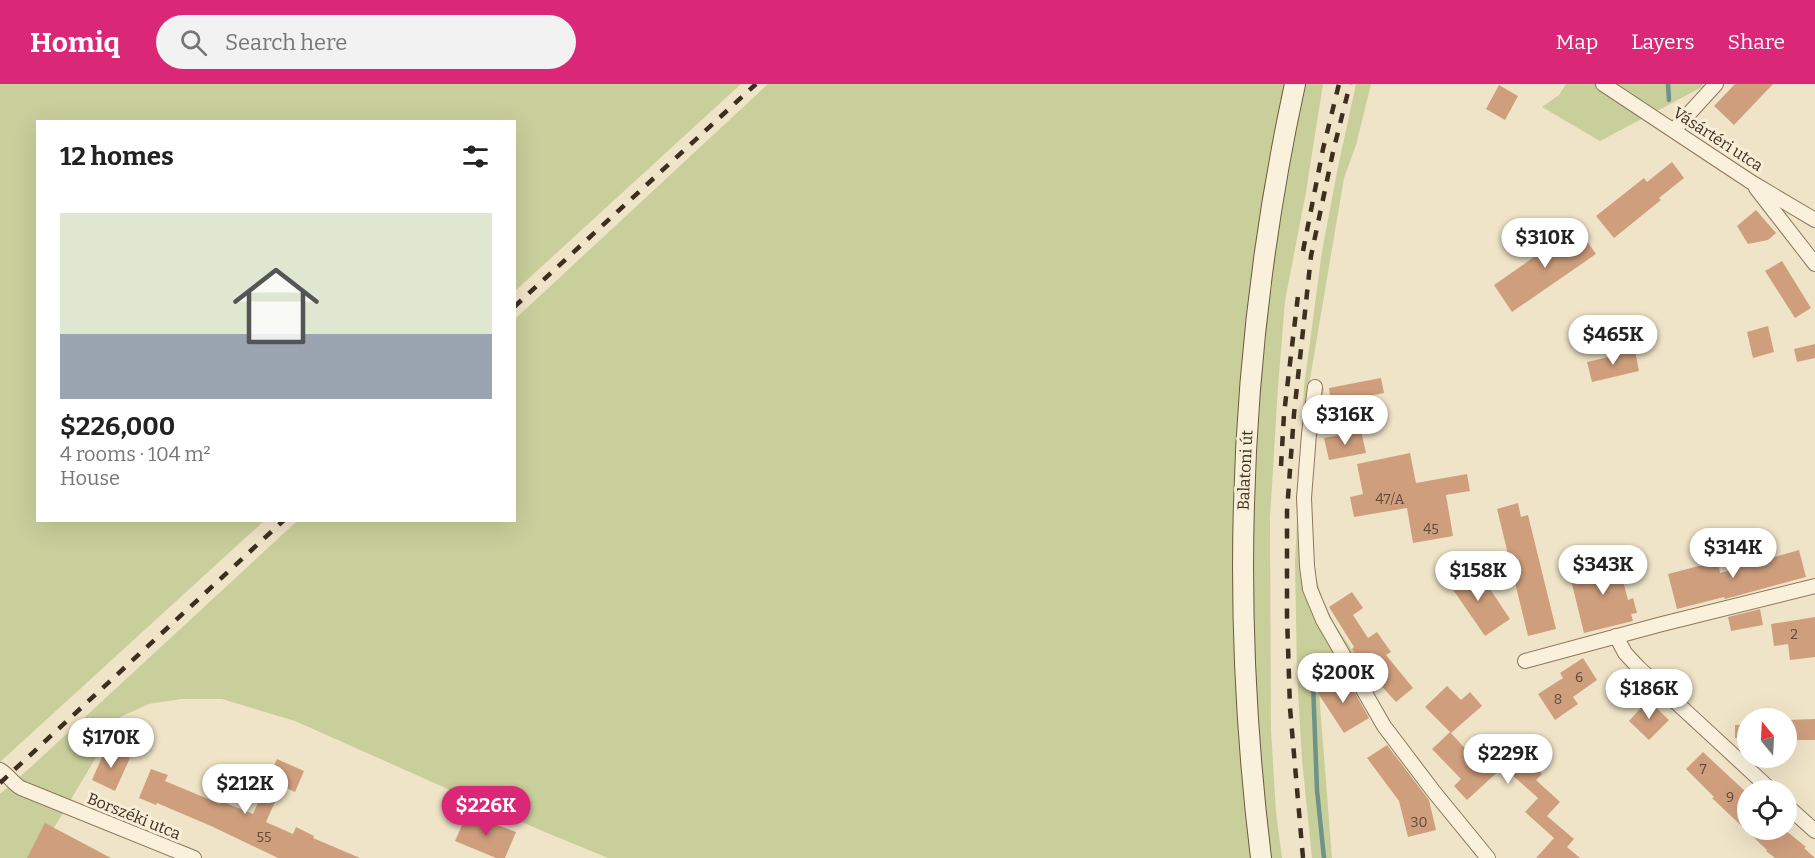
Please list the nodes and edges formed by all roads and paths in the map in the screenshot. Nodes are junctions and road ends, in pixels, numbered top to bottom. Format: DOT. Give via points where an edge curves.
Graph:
graph roads {
  1 [pos="1295,84"];
  2 [pos="1603,84"];
  3 [pos="1716,84"];
  4 [pos="1674,129"];
  5 [pos="1751,182"];
  6 [pos="1815,220"];
  7 [pos="1815,264"];
  8 [pos="1315,387"];
  9 [pos="1815,586"];
  10 [pos="1616,636"];
  11 [pos="1525,662"];
  12 [pos="0,770"];
  13 [pos="1760,780"];
  14 [pos="1797,815"];
  15 [pos="1815,831"];
  16 [pos="194,858"];
  17 [pos="1262,858"];
  18 [pos="1488,858"];
  1 -- 17 [label="main road, Balatoni út" via="1274,187 1256,320 1244,472 1246,681"];
  2 -- 4 [label="street, Vásártéri utca"];
  3 -- 4 [label="street"];
  4 -- 5 [label="street, Vásártéri utca"];
  5 -- 6 [label="street, Vásártéri utca"];
  5 -- 7 [label="street"];
  8 -- 18 [label="street" via="1304,498 1310,589 1323,620 1384,726"];
  9 -- 10 [label="street"];
  10 -- 11 [label="street"];
  10 -- 13 [label="street" via="1639,668"];
  12 -- 16 [label="street, Borszéki utca" via="21,788"];
  14 -- 15 [label="street"];
}
